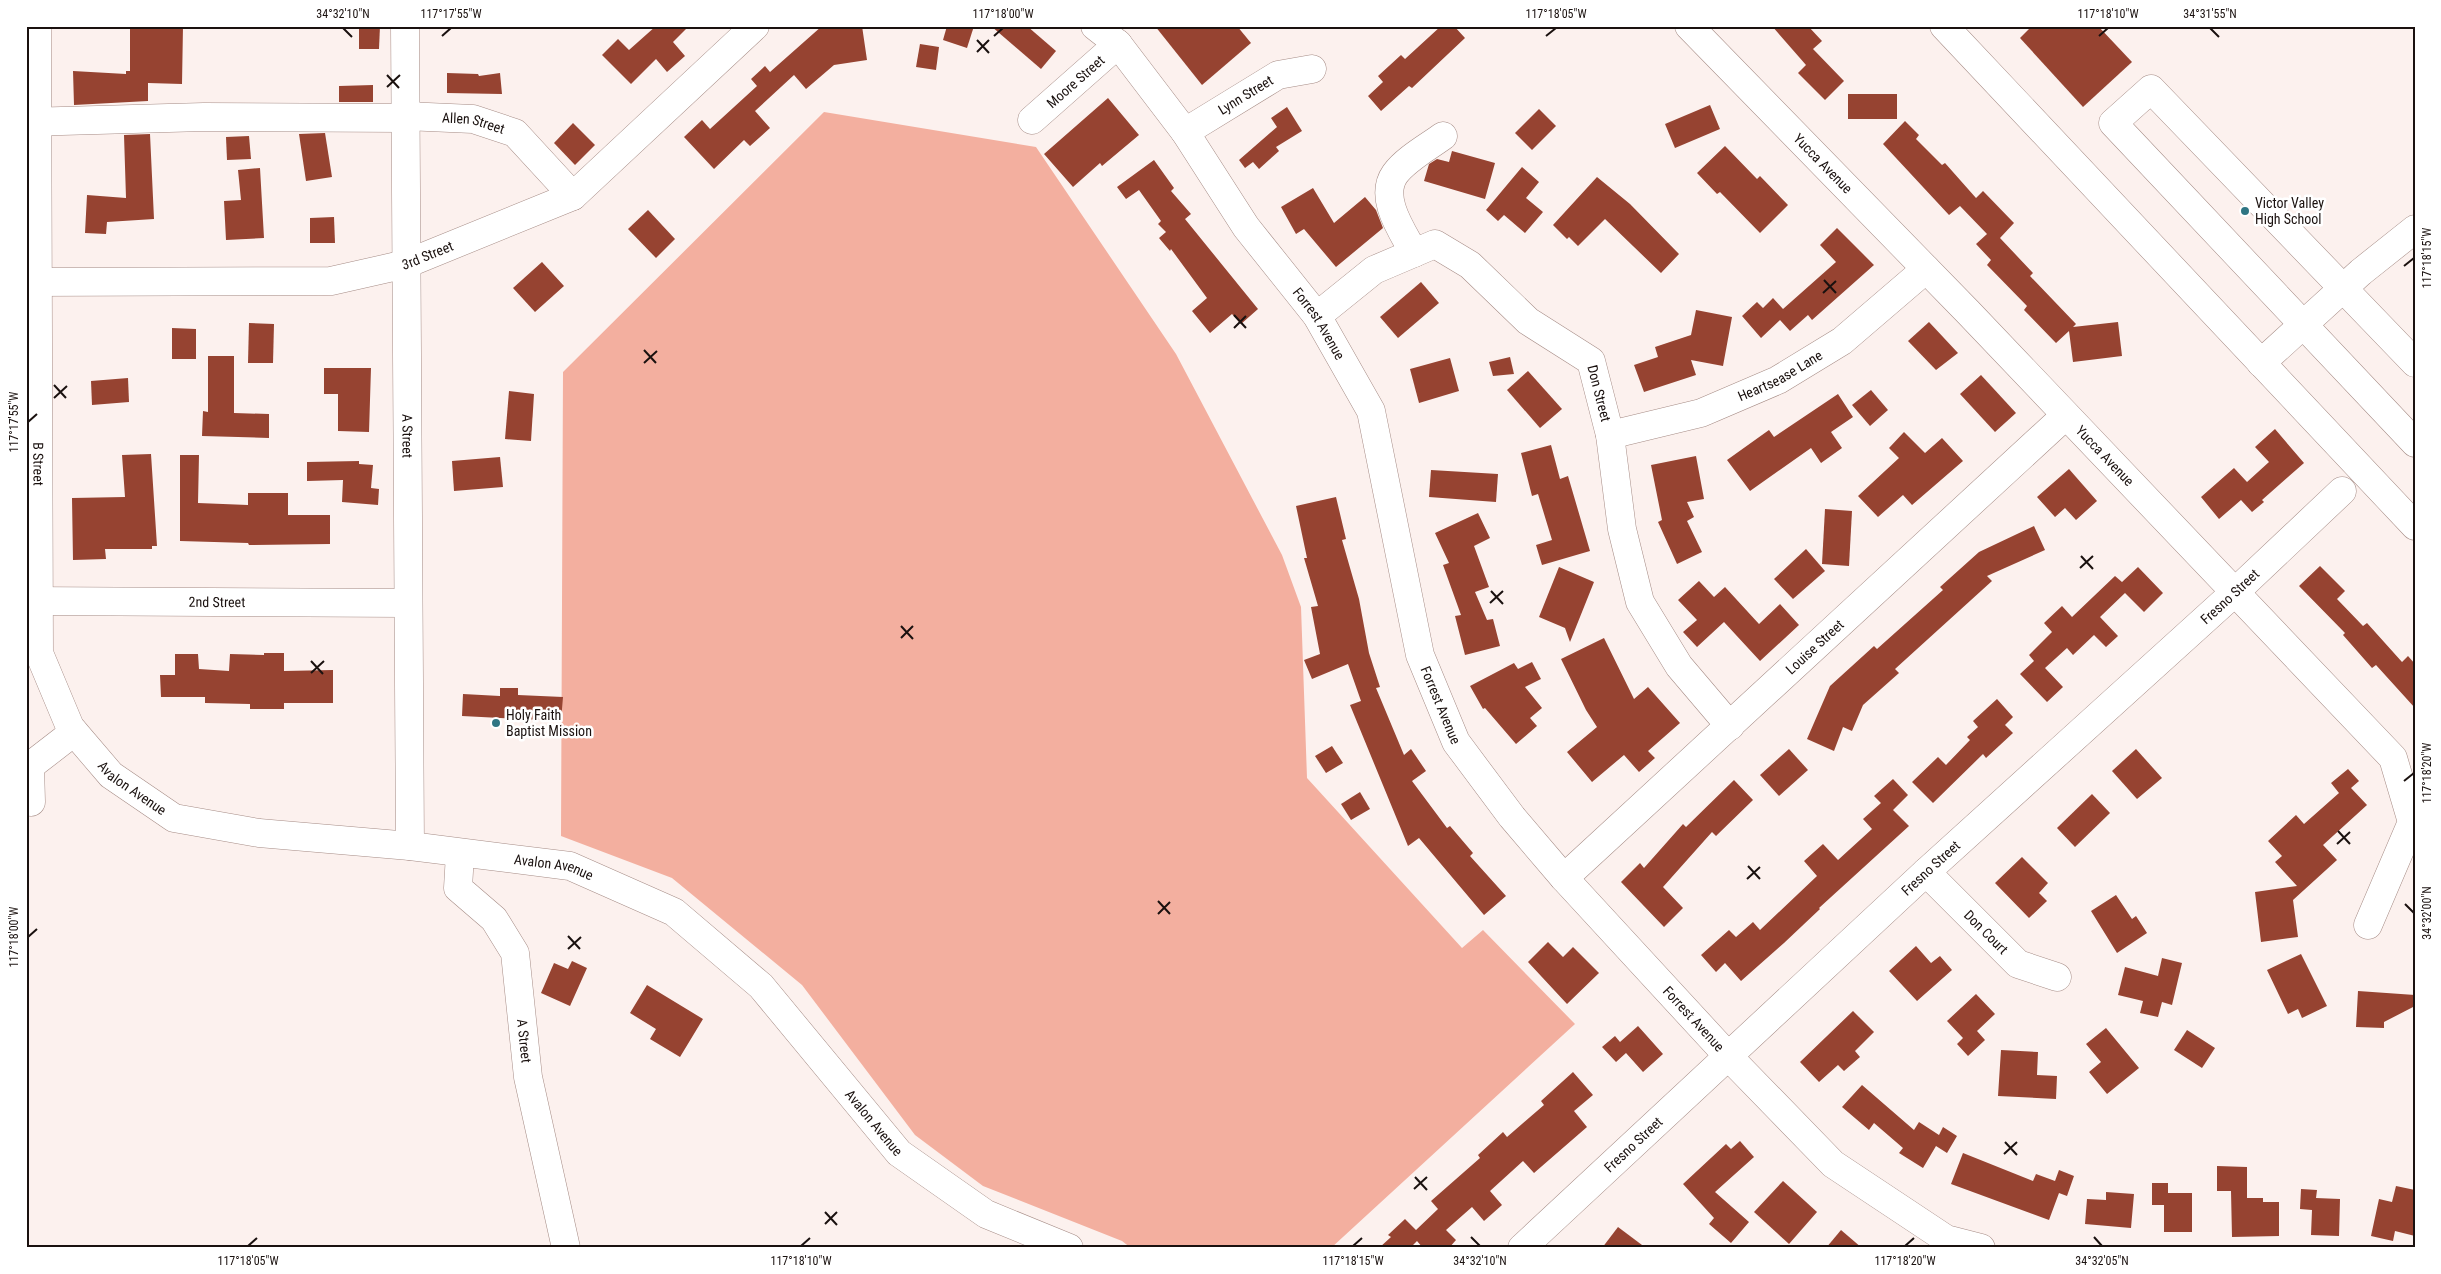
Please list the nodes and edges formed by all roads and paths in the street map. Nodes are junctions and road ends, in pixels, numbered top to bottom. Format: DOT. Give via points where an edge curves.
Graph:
graph roads {
  1 [pos="36,26"];
  2 [pos="404,26"];
  3 [pos="755,26"];
  4 [pos="1095,26"];
  5 [pos="1690,26"];
  6 [pos="1944,26"];
  7 [pos="1118,44"];
  8 [pos="1312,69"];
  9 [pos="405,117"];
  10 [pos="1032,120"];
  11 [pos="32,122"];
  12 [pos="1185,132"];
  13 [pos="1443,136"];
  14 [pos="573,196"];
  15 [pos="2415,229"];
  16 [pos="1414,253"];
  17 [pos="406,264"];
  18 [pos="1926,269"];
  19 [pos="32,282"];
  20 [pos="2342,289"];
  21 [pos="1317,316"];
  22 [pos="2302,325"];
  23 [pos="2261,363"];
  24 [pos="2415,363"];
  25 [pos="2065,416"];
  26 [pos="1610,435"];
  27 [pos="33,442"];
  28 [pos="2415,443"];
  29 [pos="2342,491"];
  30 [pos="2415,526"];
  31 [pos="2234,593"];
  32 [pos="33,601"];
  33 [pos="408,603"];
  34 [pos="1730,726"];
  35 [pos="74,732"];
  36 [pos="28,766"];
  37 [pos="31,802"];
  38 [pos="410,846"];
  39 [pos="460,854"];
  40 [pos="1926,872"];
  41 [pos="1564,878"];
  42 [pos="2368,924"];
  43 [pos="2057,977"];
  44 [pos="1729,1057"];
  45 [pos="1944,1243"];
  46 [pos="566,1248"];
  47 [pos="1069,1248"];
  48 [pos="1522,1248"];
  49 [pos="1980,1248"];
  1 -- 11 [label="street, B Street"];
  2 -- 9 [label="street, A Street"];
  3 -- 14 [label="street, 3rd Street"];
  4 -- 7 [label="street, Forrest Avenue"];
  5 -- 18 [label="street, Yucca Avenue"];
  6 -- 23 [label="street"];
  7 -- 10 [label="street, Moore Street"];
  7 -- 12 [label="street, Forrest Avenue"];
  8 -- 12 [label="street, Lynn Street" via="1278,75"];
  9 -- 11 [label="street, Allen Street" via="204,117"];
  9 -- 14 [label="street, Allen Street" via="473,119 515,133"];
  9 -- 17 [label="street, A Street"];
  11 -- 19 [label="street, B Street"];
  12 -- 21 [label="street, Forrest Avenue" via="1246,227"];
  13 -- 16 [label="street" via="1394,174 1389,187 1398,225"];
  14 -- 17 [label="street, 3rd Street"];
  15 -- 20 [label="street"];
  16 -- 21 [label="street, Don Street" via="1374,270"];
  16 -- 26 [label="street, Don Street" via="1435,244 1470,265 1528,321 1591,361"];
  17 -- 19 [label="street, 3rd Street" via="331,281"];
  17 -- 33 [label="street, A Street"];
  18 -- 25 [label="street, Yucca Avenue"];
  18 -- 26 [label="street, Heartsease Lane" via="1842,341 1778,380 1700,413"];
  19 -- 27 [label="street, B Street"];
  20 -- 22 [label="street"];
  20 -- 22 [label="street" via="2151,89 2145,94 2114,123"];
  20 -- 24 [label="street"];
  21 -- 41 [label="street, Forrest Avenue" via="1371,411 1420,655 1456,742 1512,817"];
  22 -- 23 [label="street"];
  22 -- 28 [label="street"];
  23 -- 30 [label="street"];
  25 -- 31 [label="street, Yucca Avenue"];
  25 -- 34 [label="street, Louise Street"];
  26 -- 34 [label="street, Don Street" via="1622,528 1640,602 1678,666"];
  27 -- 32 [label="street, B Street"];
  29 -- 31 [label="street, Fresno Street"];
  31 -- 40 [label="street, Fresno Street"];
  31 -- 42 [label="street, Yucca Avenue" via="2393,758 2412,822"];
  32 -- 33 [label="street, 2nd Street"];
  32 -- 35 [label="street, Avalon Avenue" via="39,653"];
  33 -- 38 [label="street, A Street"];
  34 -- 41 [label="street, Louise Street"];
  35 -- 36 [label="street"];
  35 -- 38 [label="street, Avalon Avenue" via="111,775 174,818 259,833"];
  36 -- 37 [label="street"];
  38 -- 39 [label="street, Avalon Avenue"];
  39 -- 46 [label="street, A Street" via="458,888 494,918 515,953 528,1077"];
  39 -- 47 [label="street, Avalon Avenue" via="570,866 674,912 761,986 899,1153 986,1214"];
  40 -- 43 [label="street, Don Court" via="2018,964"];
  40 -- 44 [label="street, Fresno Street"];
  41 -- 44 [label="street, Forrest Avenue"];
  44 -- 45 [label="street, Forrest Avenue" via="1833,1164"];
  44 -- 48 [label="street, Fresno Street"];
  45 -- 49 [label="street, Forrest Avenue"];
}
